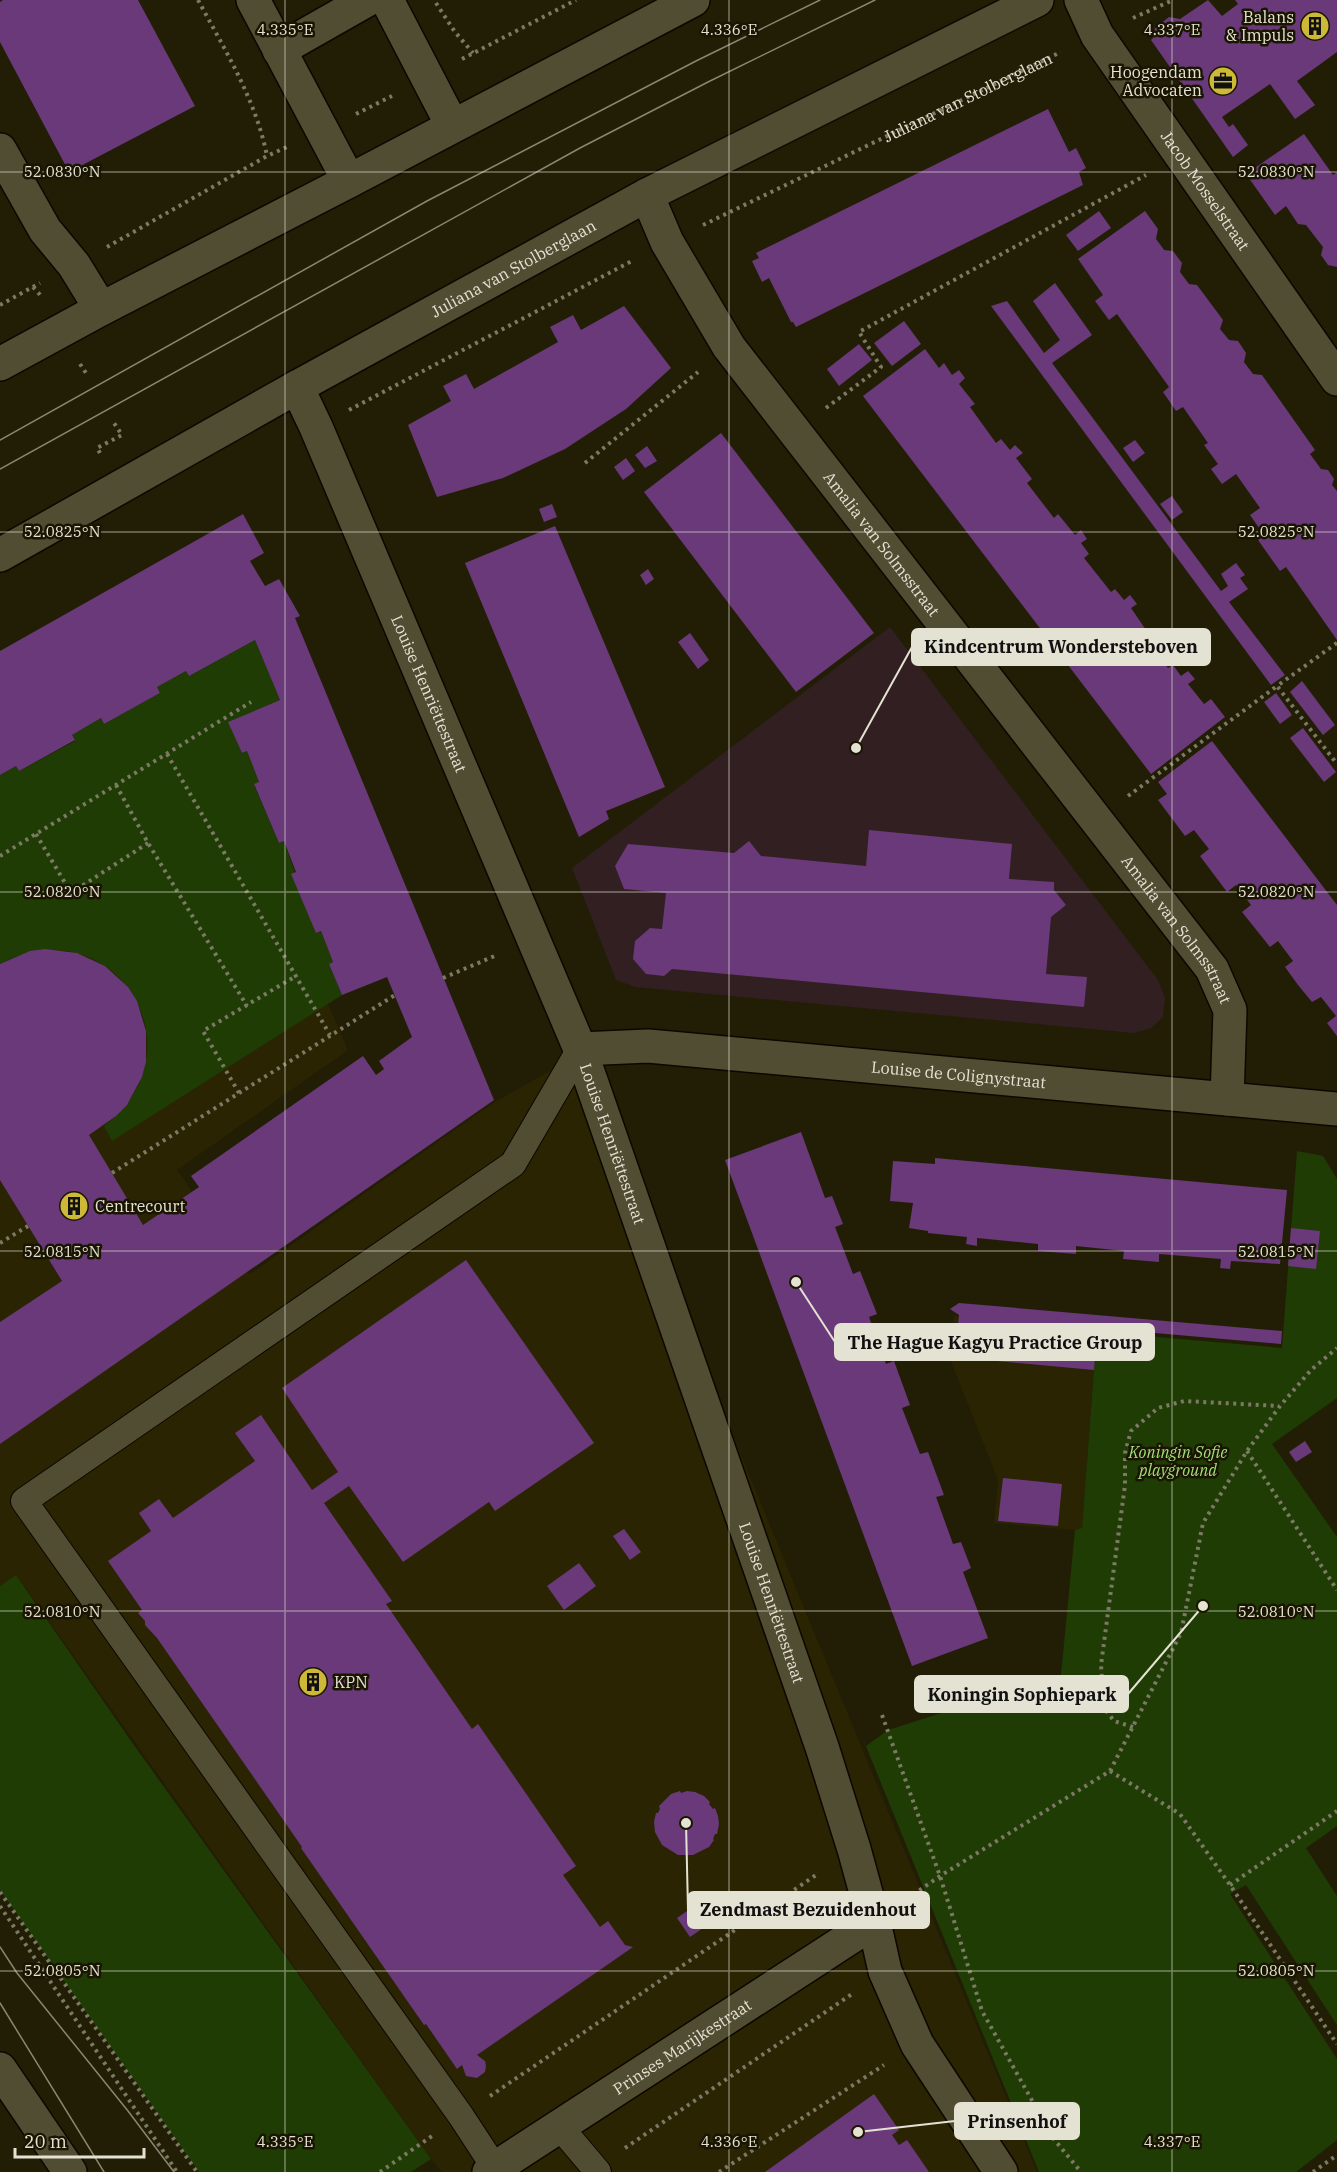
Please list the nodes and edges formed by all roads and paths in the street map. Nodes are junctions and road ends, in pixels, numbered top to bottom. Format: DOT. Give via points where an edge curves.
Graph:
graph roads {
  1 [pos="198,0"];
  2 [pos="253,0"];
  3 [pos="367,0"];
  4 [pos="387,0"];
  5 [pos="434,0"];
  6 [pos="693,0"];
  7 [pos="1036,0"];
  8 [pos="1081,0"];
  9 [pos="1173,0"];
  10 [pos="1097,35"];
  11 [pos="279,50"];
  12 [pos="473,53"];
  13 [pos="452,125"];
  14 [pos="322,131"];
  15 [pos="0,150"];
  16 [pos="1180,155"];
  17 [pos="267,156"];
  18 [pos="349,181"];
  19 [pos="647,195"];
  20 [pos="667,242"];
  21 [pos="74,266"];
  22 [pos="0,305"];
  23 [pos="101,309"];
  24 [pos="729,347"];
  25 [pos="0,364"];
  26 [pos="1337,379"];
  27 [pos="297,387"];
  28 [pos="822,411"];
  29 [pos="316,427"];
  30 [pos="585,463"];
  31 [pos="0,555"];
  32 [pos="1337,643"];
  33 [pos="1277,686"];
  34 [pos="251,702"];
  35 [pos="167,754"];
  36 [pos="1337,764"];
  37 [pos="116,785"];
  38 [pos="1126,798"];
  39 [pos="36,834"];
  40 [pos="148,843"];
  41 [pos="0,856"];
  42 [pos="534,940"];
  43 [pos="296,976"];
  44 [pos="443,978"];
  45 [pos="395,994"];
  46 [pos="247,1006"];
  47 [pos="330,1035"];
  48 [pos="580,1048"];
  49 [pos="239,1093"];
  50 [pos="1227,1099"];
  51 [pos="1337,1109"];
  52 [pos="112,1173"];
  53 [pos="28,1226"];
  54 [pos="0,1243"];
  55 [pos="1337,1348"];
  56 [pos="1280,1406"];
  57 [pos="1247,1451"];
  58 [pos="1337,1590"];
  59 [pos="882,1715"];
  60 [pos="1133,1727"];
  61 [pos="1110,1771"];
  62 [pos="1337,1811"];
  63 [pos="855,1849"];
  64 [pos="940,1876"];
  65 [pos="1230,1885"];
  66 [pos="0,1892"];
  67 [pos="0,1906"];
  68 [pos="874,1922"];
  69 [pos="885,1971"];
  70 [pos="916,2044"];
  71 [pos="1337,2044"];
  72 [pos="0,2069"];
  73 [pos="461,2116"];
  74 [pos="560,2127"];
  75 [pos="1337,2155"];
  76 [pos="492,2170"];
  77 [pos="597,2170"];
  78 [pos="70,2172"];
  79 [pos="177,2172"];
  80 [pos="197,2172"];
  81 [pos="380,2172"];
  82 [pos="719,2172"];
  83 [pos="1001,2172"];
  84 [pos="1081,2172"];
  85 [pos="1313,2172"];
  1 -- 17 [label="path" via="238,73"];
  2 -- 11 [label="street"];
  3 -- 11 [label="street"];
  4 -- 13 [label="street"];
  5 -- 12 [label="path"];
  6 -- 13 [label="street"];
  7 -- 19 [label="street, Juliana van Stolberglaan"];
  8 -- 10 [label="street, Jacob Mosselstraat"];
  9 -- 10 [label="path, Juliana van Stolberglaan"];
  10 -- 16 [label="street, Jacob Mosselstraat"];
  10 -- 20 [label="path, Juliana van Stolberglaan"];
  11 -- 14 [label="street"];
  13 -- 18 [label="street"];
  14 -- 17 [label="path"];
  14 -- 18 [label="street"];
  15 -- 21 [label="street" via="45,230"];
  16 -- 26 [label="street, Jacob Mosselstraat"];
  16 -- 28 [label="path" via="859,332 881,367"];
  17 -- 21 [label="path"];
  18 -- 23 [label="street"];
  19 -- 20 [label="street, Amalia van Solmsstraat"];
  19 -- 27 [label="street, Juliana van Stolberglaan"];
  20 -- 24 [label="street, Amalia van Solmsstraat"];
  20 -- 29 [label="path, Juliana van Stolberglaan"];
  21 -- 22 [label="path"];
  21 -- 23 [label="street"];
  23 -- 25 [label="street"];
  24 -- 30 [label="path"];
  24 -- 50 [label="street, Amalia van Solmsstraat" via="1212,969 1230,1010"];
  27 -- 29 [label="street, Louise Henriëttestraat"];
  27 -- 31 [label="street, Juliana van Stolberglaan"];
  29 -- 42 [label="street, Louise Henriëttestraat"];
  32 -- 33 [label="path"];
  33 -- 36 [label="path"];
  33 -- 38 [label="path"];
  34 -- 35 [label="path"];
  35 -- 37 [label="path"];
  35 -- 43 [label="path"];
  37 -- 39 [label="path"];
  37 -- 40 [label="path"];
  39 -- 40 [label="path" via="70,893"];
  39 -- 41 [label="path"];
  40 -- 46 [label="path"];
  42 -- 44 [label="path"];
  42 -- 48 [label="street, Louise Henriëttestraat"];
  43 -- 46 [label="path"];
  43 -- 47 [label="path"];
  45 -- 47 [label="path"];
  46 -- 49 [label="path" via="203,1030"];
  47 -- 49 [label="path"];
  48 -- 50 [label="street, Louise de Colignystraat" via="648,1046"];
  48 -- 63 [label="street, Louise Henriëttestraat"];
  48 -- 73 [label="lane" via="513,1164 24,1501"];
  49 -- 52 [label="path"];
  50 -- 51 [label="street, Louise de Colignystraat"];
  53 -- 54 [label="path"];
  55 -- 56 [label="path" via="1311,1370"];
  56 -- 57 [label="path"];
  56 -- 60 [label="path" via="1184,1401 1158,1408 1131,1431 1125,1453 1125,1485 1101,1665 1104,1708 1114,1721"];
  57 -- 58 [label="path"];
  57 -- 60 [label="path" via="1203,1523 1181,1633"];
  59 -- 64 [label="path"];
  60 -- 61 [label="path"];
  61 -- 64 [label="path"];
  61 -- 65 [label="path" via="1179,1814"];
  62 -- 65 [label="path"];
  63 -- 68 [label="street, Louise Henriëttestraat"];
  63 -- 73 [label="path"];
  64 -- 68 [label="path"];
  64 -- 84 [label="path" via="982,2011 1053,2138"];
  65 -- 71 [label="path"];
  66 -- 80 [label="path"];
  67 -- 79 [label="path"];
  68 -- 69 [label="street, Louise Henriëttestraat"];
  68 -- 74 [label="street, Prinses Marijkestraat"];
  69 -- 70 [label="street, Louise Henriëttestraat"];
  69 -- 77 [label="path"];
  70 -- 82 [label="path"];
  70 -- 83 [label="street, Louise Henriëttestraat"];
  72 -- 78 [label="street"];
  73 -- 76 [label="lane"];
  73 -- 81 [label="path"];
  74 -- 76 [label="street, Prinses Marijkestraat"];
  74 -- 77 [label="lane"];
  75 -- 85 [label="path"];
}
